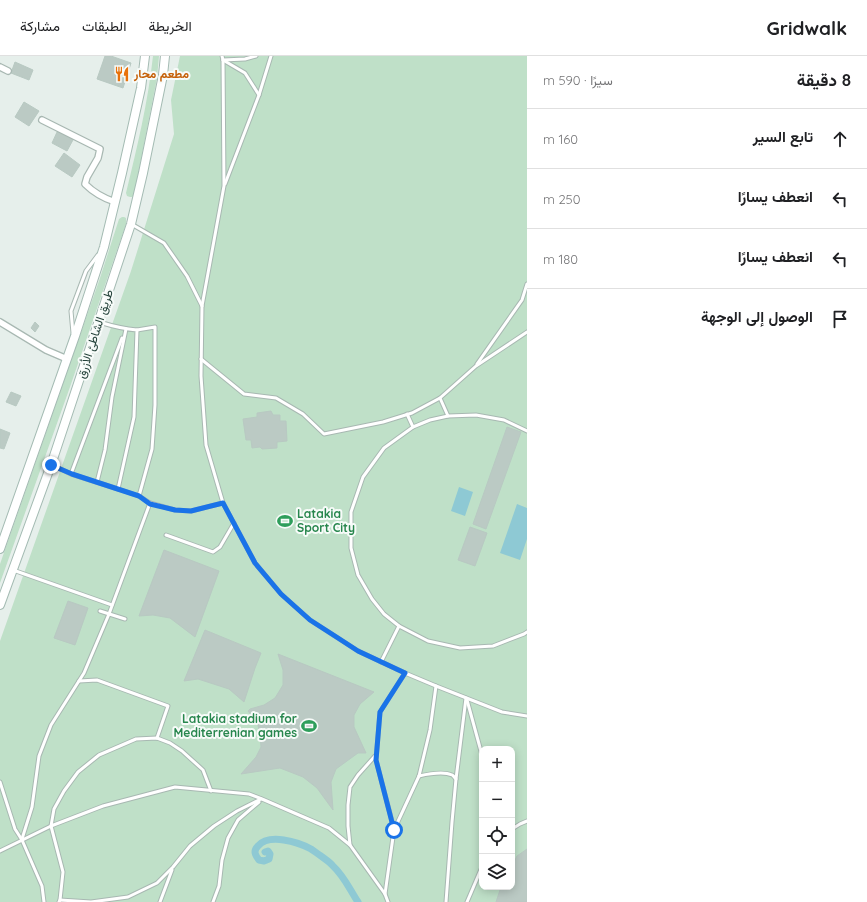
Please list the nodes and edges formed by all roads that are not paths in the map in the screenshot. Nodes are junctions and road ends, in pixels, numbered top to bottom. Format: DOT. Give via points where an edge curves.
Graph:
graph roads {
  1 [pos="145,56"];
  2 [pos="165,56"];
  3 [pos="222,56"];
  4 [pos="256,56"];
  5 [pos="271,56"];
  6 [pos="246,58"];
  7 [pos="223,60"];
  8 [pos="0,67"];
  9 [pos="8,70"];
  10 [pos="259,95"];
  11 [pos="42,120"];
  12 [pos="224,186"];
  13 [pos="115,202"];
  14 [pos="131,224"];
  15 [pos="104,247"];
  16 [pos="527,284"];
  17 [pos="522,300"];
  18 [pos="527,303"];
  19 [pos="202,306"];
  20 [pos="0,322"];
  21 [pos="99,322"];
  22 [pos="126,329"];
  23 [pos="137,330"];
  24 [pos="527,332"];
  25 [pos="74,339"];
  26 [pos="201,359"];
  27 [pos="67,360"];
  28 [pos="476,366"];
  29 [pos="440,398"];
  30 [pos="407,414"];
  31 [pos="448,416"];
  32 [pos="413,427"];
  33 [pos="527,431"];
  34 [pos="51,465"];
  35 [pos="72,474"];
  36 [pos="97,482"];
  37 [pos="118,489"];
  38 [pos="139,496"];
  39 [pos="223,503"];
  40 [pos="150,504"];
  41 [pos="234,523"];
  42 [pos="166,535"];
  43 [pos="0,549"];
  44 [pos="13,570"];
  45 [pos="0,605"];
  46 [pos="112,605"];
  47 [pos="100,611"];
  48 [pos="108,614"];
  49 [pos="125,619"];
  50 [pos="398,626"];
  51 [pos="527,632"];
  52 [pos="381,662"];
  53 [pos="405,673"];
  54 [pos="79,680"];
  55 [pos="436,686"];
  56 [pos="466,698"];
  57 [pos="527,717"];
  58 [pos="157,738"];
  59 [pos="480,746"];
  60 [pos="376,755"];
  61 [pos="419,776"];
  62 [pos="456,779"];
  63 [pos="0,782"];
  64 [pos="211,791"];
  65 [pos="262,799"];
  66 [pos="527,821"];
  67 [pos="51,826"];
  68 [pos="515,827"];
  69 [pos="394,830"];
  70 [pos="22,840"];
  71 [pos="350,845"];
  72 [pos="0,851"];
  73 [pos="174,867"];
  74 [pos="479,874"];
  75 [pos="385,894"];
  76 [pos="59,901"];
  77 [pos="44,902"];
  78 [pos="160,902"];
  79 [pos="213,902"];
  80 [pos="388,902"];
  81 [pos="446,902"];
  82 [pos="467,902"];
  1 -- 13 [label="main road, طريق الشاطئ الأزرق" via="141,88"];
  2 -- 14 [label="main road, طريق الشاطئ الأزرق"];
  3 -- 7 [label="lane"];
  4 -- 6 [label="lane"];
  5 -- 10 [label="lane"];
  6 -- 7 [label="lane"];
  7 -- 10 [label="lane" via="245,73"];
  7 -- 12 [label="lane"];
  8 -- 9 [label="street"];
  10 -- 12 [label="lane"];
  11 -- 13 [label="street" via="100,149 85,184 103,198"];
  12 -- 19 [label="lane"];
  13 -- 15 [label="main road, طريق الشاطئ الأزرق"];
  14 -- 19 [label="lane" via="164,243 187,276"];
  14 -- 21 [label="main road, طريق الشاطئ الأزرق"];
  15 -- 25 [label="main road, طريق الشاطئ الأزرق"];
  15 -- 25 [label="lane" via="86,271 71,311"];
  16 -- 17 [label="lane"];
  17 -- 18 [label="lane"];
  17 -- 28 [label="lane"];
  19 -- 26 [label="lane"];
  20 -- 27 [label="street"];
  21 -- 22 [label="lane"];
  21 -- 34 [label="main road, طريق الشاطئ الأزرق"];
  22 -- 23 [label="lane"];
  22 -- 35 [label="lane"];
  22 -- 36 [label="lane"];
  23 -- 37 [label="lane" via="134,417"];
  23 -- 38 [label="lane" via="155,327 152,449"];
  24 -- 28 [label="lane"];
  25 -- 27 [label="main road, طريق الشاطئ الأزرق"];
  26 -- 30 [label="lane" via="244,394 276,398 303,414 324,434 383,422"];
  26 -- 39 [label="lane" via="206,445"];
  27 -- 43 [label="main road, طريق الشاطئ الأزرق"];
  28 -- 29 [label="lane"];
  29 -- 30 [label="lane"];
  29 -- 31 [label="lane"];
  30 -- 32 [label="lane"];
  31 -- 32 [label="lane"];
  31 -- 33 [label="lane" via="476,414 504,420"];
  32 -- 50 [label="lane" via="384,448 363,477 351,512 351,548 358,575 372,599"];
  34 -- 35 [label="lane"];
  34 -- 44 [label="main road, طريق الشاطئ الأزرق"];
  35 -- 36 [label="lane"];
  36 -- 37 [label="lane"];
  37 -- 38 [label="lane"];
  38 -- 40 [label="lane"];
  39 -- 40 [label="lane" via="191,511"];
  39 -- 41 [label="lane"];
  40 -- 46 [label="lane"];
  41 -- 42 [label="lane" via="220,548 213,552"];
  41 -- 52 [label="lane" via="255,563 281,594 310,620 358,651"];
  44 -- 45 [label="main road, طريق الشاطئ الأزرق"];
  44 -- 46 [label="lane"];
  46 -- 48 [label="lane"];
  47 -- 48 [label="lane"];
  48 -- 49 [label="lane"];
  48 -- 54 [label="lane"];
  50 -- 51 [label="lane" via="428,642 460,648 493,646"];
  50 -- 52 [label="lane"];
  52 -- 53 [label="lane"];
  53 -- 55 [label="lane"];
  53 -- 60 [label="lane" via="380,712"];
  54 -- 58 [label="lane" via="97,680 168,706"];
  54 -- 70 [label="lane" via="51,725 39,756 32,807"];
  55 -- 56 [label="lane"];
  55 -- 61 [label="lane" via="430,730"];
  56 -- 57 [label="lane" via="502,712"];
  56 -- 59 [label="lane"];
  56 -- 62 [label="lane"];
  58 -- 64 [label="lane" via="182,751 203,770"];
  58 -- 67 [label="lane" via="136,739 99,755 78,772 54,809"];
  60 -- 69 [label="lane"];
  60 -- 71 [label="lane" via="350,787"];
  61 -- 62 [label="lane" via="444,773"];
  61 -- 69 [label="lane"];
  62 -- 81 [label="lane"];
  63 -- 70 [label="lane" via="15,829"];
  64 -- 65 [label="lane" via="249,794"];
  64 -- 67 [label="lane" via="175,788 103,806"];
  65 -- 71 [label="lane" via="329,828"];
  65 -- 73 [label="lane" via="214,826 190,846"];
  65 -- 79 [label="lane" via="238,820 228,838 219,886"];
  66 -- 68 [label="lane"];
  67 -- 70 [label="lane"];
  67 -- 76 [label="lane" via="63,872"];
  69 -- 75 [label="lane"];
  70 -- 72 [label="lane"];
  70 -- 77 [label="lane" via="42,886"];
  71 -- 75 [label="lane"];
  73 -- 76 [label="lane" via="157,884 128,897 91,902"];
  73 -- 78 [label="lane"];
  74 -- 82 [label="lane"];
  75 -- 80 [label="lane"];
}
